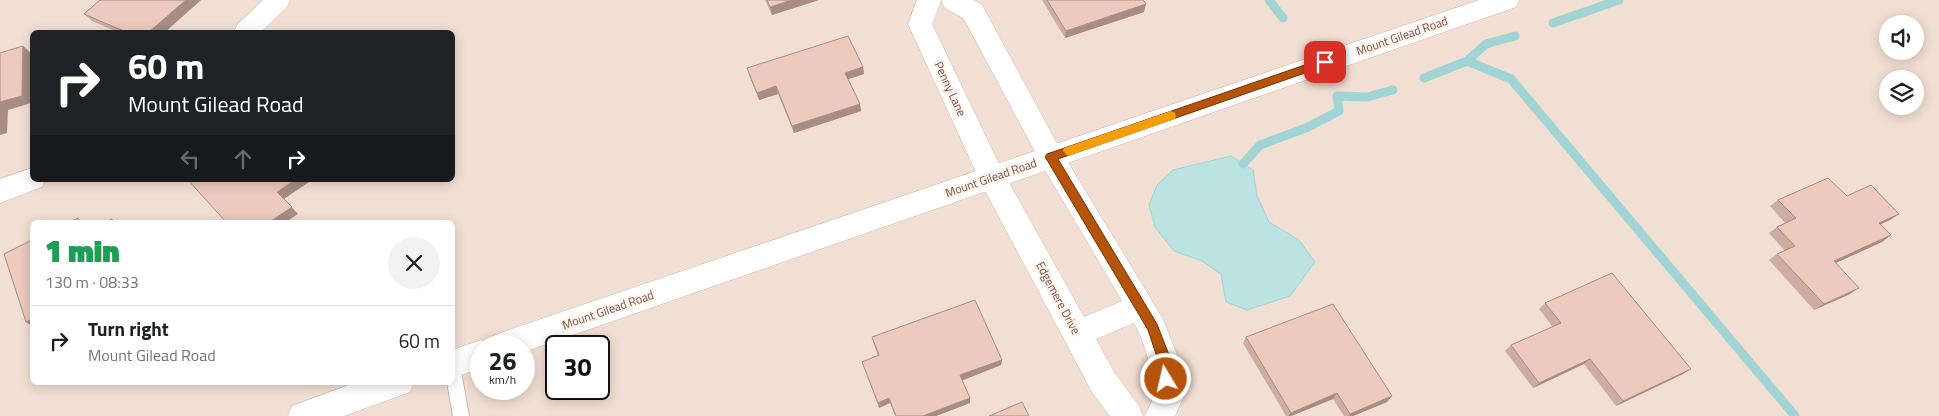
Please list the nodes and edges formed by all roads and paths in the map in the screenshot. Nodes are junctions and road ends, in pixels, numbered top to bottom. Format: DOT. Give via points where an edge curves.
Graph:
graph roads {
  1 [pos="278,0"];
  2 [pos="929,0"];
  3 [pos="953,0"];
  4 [pos="1507,0"];
  5 [pos="248,30"];
  6 [pos="1051,157"];
  7 [pos="992,177"];
  8 [pos="30,180"];
  9 [pos="0,191"];
  10 [pos="1141,307"];
  11 [pos="1077,332"];
  12 [pos="535,335"];
  13 [pos="470,358"];
  14 [pos="455,364"];
  15 [pos="455,380"];
  16 [pos="391,385"];
  17 [pos="303,416"];
  18 [pos="462,416"];
  19 [pos="1128,416"];
  20 [pos="1160,416"];
  1 -- 5 [label="street"];
  2 -- 7 [label="street, Penny Lane" via="920,24"];
  3 -- 6 [label="street" via="973,12"];
  4 -- 6 [label="street, Mount Gilead Road"];
  6 -- 7 [label="street, Mount Gilead Road"];
  6 -- 10 [label="street"];
  7 -- 11 [label="street, Edgemere Drive"];
  7 -- 12 [label="street, Mount Gilead Road"];
  8 -- 9 [label="street"];
  10 -- 11 [label="street"];
  10 -- 20 [label="street" via="1153,328 1164,360 1168,398"];
  11 -- 19 [label="street, Edgemere Drive" via="1103,382"];
  13 -- 14 [label="street"];
  15 -- 18 [label="lane"];
  16 -- 17 [label="street"];
}
